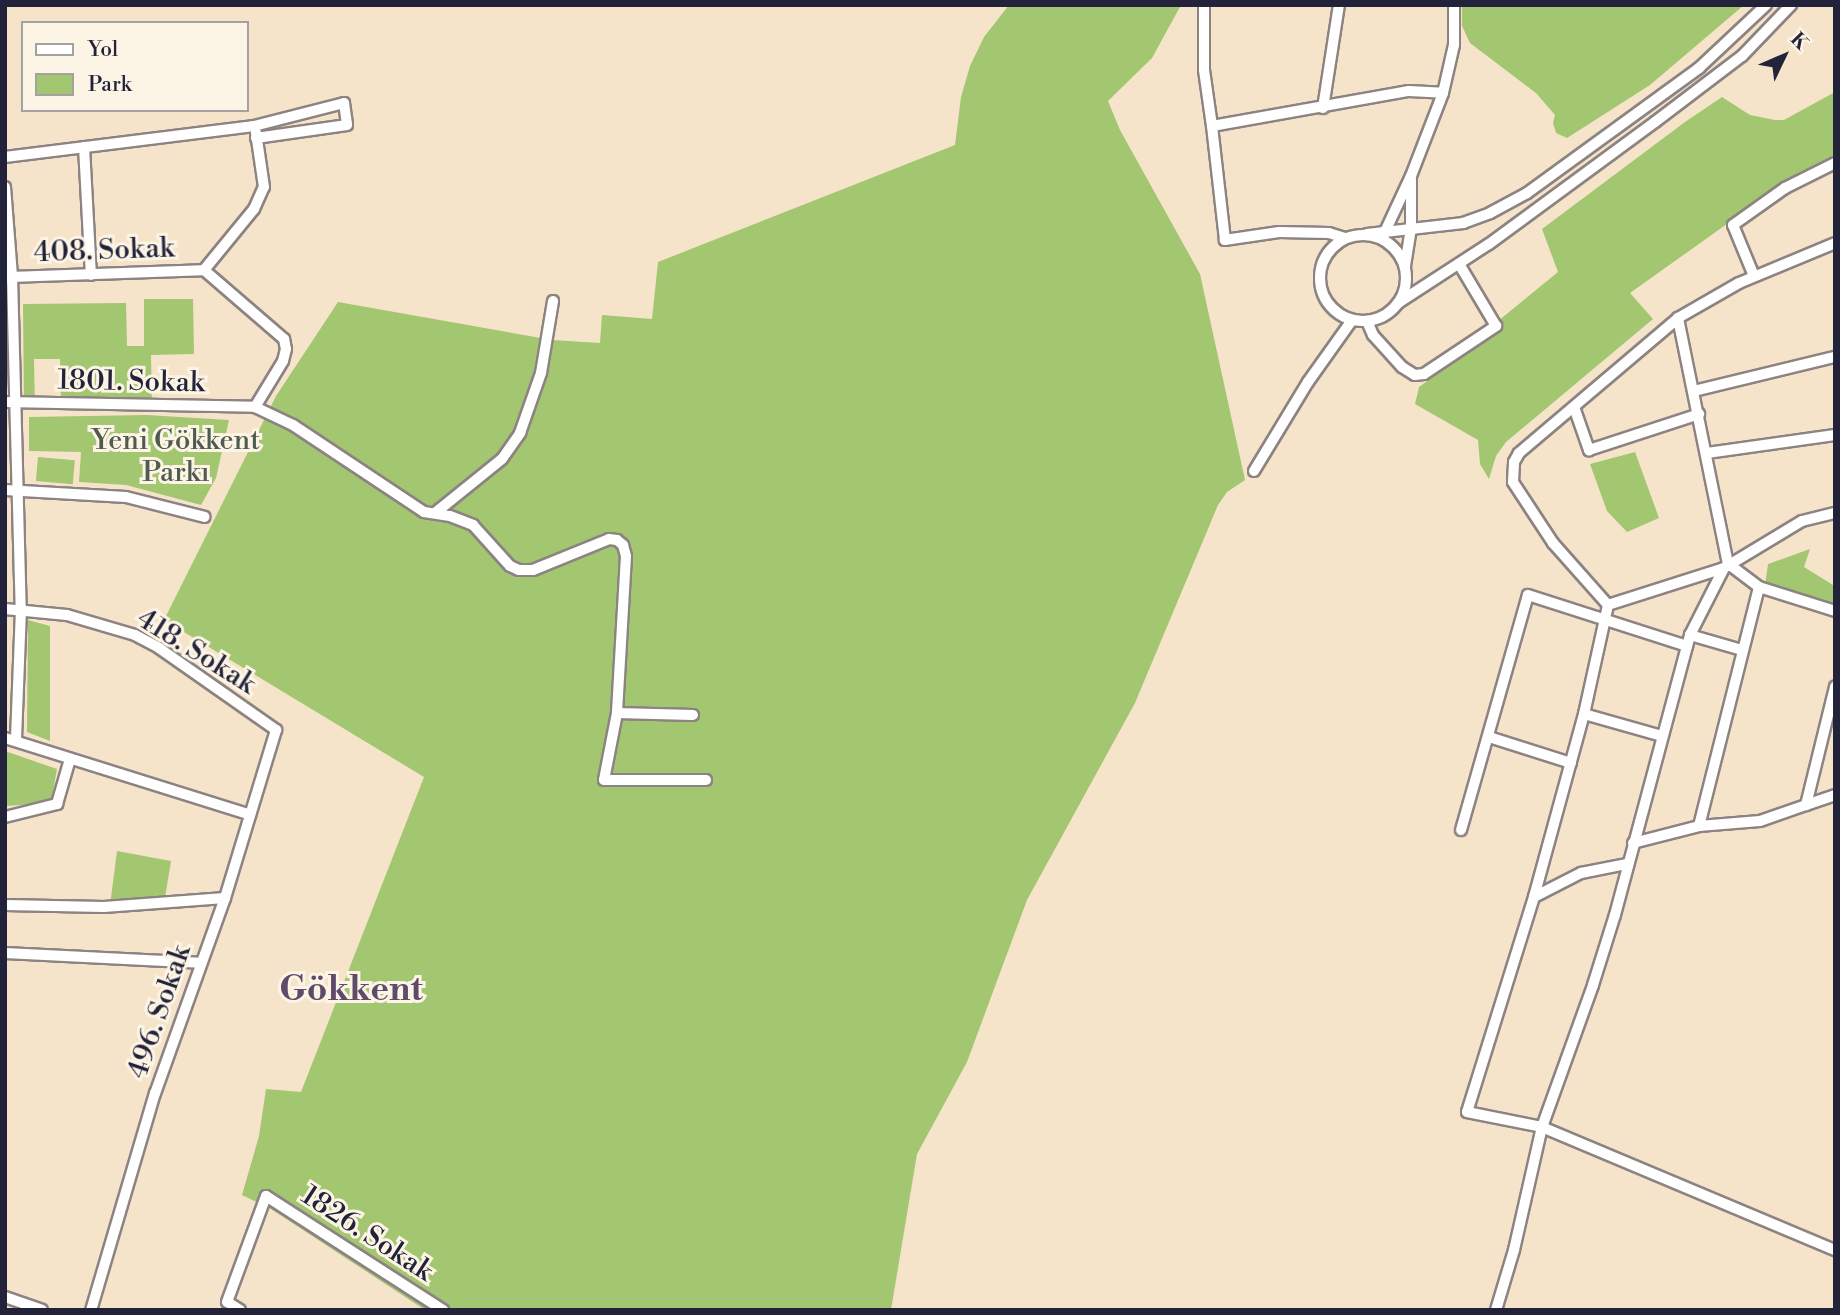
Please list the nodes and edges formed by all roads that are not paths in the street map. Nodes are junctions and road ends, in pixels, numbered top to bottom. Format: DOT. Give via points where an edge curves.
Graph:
graph roads {
  1 [pos="1204,5"];
  2 [pos="1339,5"];
  3 [pos="1454,5"];
  4 [pos="1766,5"];
  5 [pos="1791,5"];
  6 [pos="1443,93"];
  7 [pos="1323,108"];
  8 [pos="254,126"];
  9 [pos="1212,126"];
  10 [pos="256,138"];
  11 [pos="84,147"];
  12 [pos="5,157"];
  13 [pos="1835,163"];
  14 [pos="1411,176"];
  15 [pos="5,187"];
  16 [pos="1411,227"];
  17 [pos="1383,235"];
  18 [pos="1345,238"];
  19 [pos="1835,243"];
  20 [pos="1459,264"];
  21 [pos="1405,267"];
  22 [pos="204,270"];
  23 [pos="91,275"];
  24 [pos="1754,276"];
  25 [pos="9,277"];
  26 [pos="552,301"];
  27 [pos="1398,303"];
  28 [pos="1678,318"];
  29 [pos="1352,320"];
  30 [pos="1367,321"];
  31 [pos="1835,357"];
  32 [pos="1694,391"];
  33 [pos="10,402"];
  34 [pos="255,407"];
  35 [pos="1574,407"];
  36 [pos="1699,414"];
  37 [pos="1835,435"];
  38 [pos="1707,453"];
  39 [pos="1254,471"];
  40 [pos="18,489"];
  41 [pos="5,490"];
  42 [pos="435,513"];
  43 [pos="1835,513"];
  44 [pos="205,517"];
  45 [pos="1726,566"];
  46 [pos="1759,587"];
  47 [pos="1608,605"];
  48 [pos="5,609"];
  49 [pos="21,609"];
  50 [pos="1835,611"];
  51 [pos="1606,619"];
  52 [pos="1690,635"];
  53 [pos="1687,646"];
  54 [pos="1742,650"];
  55 [pos="1835,687"];
  56 [pos="617,713"];
  57 [pos="1584,714"];
  58 [pos="693,715"];
  59 [pos="276,730"];
  60 [pos="1662,736"];
  61 [pos="1489,737"];
  62 [pos="10,739"];
  63 [pos="70,759"];
  64 [pos="1571,763"];
  65 [pos="706,780"];
  66 [pos="1835,795"];
  67 [pos="1806,805"];
  68 [pos="250,815"];
  69 [pos="5,817"];
  70 [pos="1699,826"];
  71 [pos="1461,830"];
  72 [pos="1633,843"];
  73 [pos="1627,864"];
  74 [pos="1534,897"];
  75 [pos="225,898"];
  76 [pos="5,905"];
  77 [pos="5,953"];
  78 [pos="200,963"];
  79 [pos="1542,1127"];
  80 [pos="1835,1250"];
  81 [pos="5,1297"];
  82 [pos="225,1306"];
  83 [pos="42,1310"];
  84 [pos="92,1310"];
  85 [pos="240,1310"];
  86 [pos="443,1310"];
  87 [pos="1496,1310"];
  1 -- 9 [label="street" via="1204,70"];
  2 -- 7 [label="street"];
  3 -- 6 [label="street" via="1452,57"];
  4 -- 16 [label="street" via="1699,68 1527,193 1463,223"];
  5 -- 20 [label="street" via="1742,56"];
  6 -- 7 [label="street" via="1409,91"];
  6 -- 14 [label="street"];
  7 -- 9 [label="street"];
  8 -- 10 [label="street"];
  8 -- 10 [label="street" via="344,103 347,125"];
  8 -- 11 [label="street"];
  9 -- 18 [label="street" via="1225,240 1279,232 1329,233"];
  10 -- 22 [label="street" via="264,187 254,209"];
  11 -- 12 [label="street"];
  11 -- 23 [label="street"];
  13 -- 24 [label="street" via="1785,188 1733,225"];
  14 -- 16 [label="street"];
  14 -- 17 [label="street"];
  15 -- 25 [label="street"];
  16 -- 17 [label="street"];
  16 -- 21 [label="street"];
  17 -- 18 [label="street"];
  17 -- 21 [label="street"];
  18 -- 29 [label="street" via="1324,259 1320,281 1332,308"];
  19 -- 24 [label="street"];
  20 -- 27 [label="street"];
  20 -- 30 [label="street" via="1496,326 1424,374 1402,367 1373,335"];
  21 -- 27 [label="street" via="1406,282"];
  22 -- 23 [label="street, 408. Sokak"];
  22 -- 34 [label="street" via="284,339 283,360"];
  23 -- 25 [label="street, 408. Sokak"];
  24 -- 28 [label="street"];
  25 -- 33 [label="street"];
  26 -- 42 [label="street" via="541,373 520,433 502,459"];
  27 -- 30 [label="street" via="1381,317"];
  28 -- 32 [label="street"];
  28 -- 35 [label="street"];
  29 -- 30 [label="street"];
  29 -- 39 [label="street"];
  31 -- 32 [label="street"];
  32 -- 36 [label="street"];
  33 -- 34 [label="street, 1801. Sokak"];
  33 -- 40 [label="street"];
  34 -- 42 [label="street" via="293,425 424,512"];
  35 -- 36 [label="street" via="1589,450"];
  35 -- 47 [label="street" via="1519,453 1512,477 1553,543"];
  36 -- 38 [label="street"];
  37 -- 38 [label="street"];
  38 -- 45 [label="street"];
  40 -- 41 [label="street"];
  40 -- 44 [label="street" via="126,497"];
  40 -- 49 [label="street"];
  42 -- 56 [label="street" via="473,525 510,566 524,571 609,539 621,542 626,556"];
  43 -- 45 [label="street" via="1802,521"];
  45 -- 46 [label="street"];
  45 -- 47 [label="street"];
  45 -- 52 [label="street"];
  46 -- 50 [label="street"];
  46 -- 54 [label="street"];
  47 -- 51 [label="street"];
  48 -- 49 [label="street, 418. Sokak"];
  49 -- 59 [label="street, 418. Sokak" via="89,620 135,635"];
  49 -- 62 [label="street"];
  51 -- 53 [label="street"];
  51 -- 57 [label="street"];
  51 -- 61 [label="street" via="1528,595"];
  52 -- 53 [label="street"];
  52 -- 54 [label="street"];
  53 -- 60 [label="street"];
  54 -- 70 [label="street"];
  55 -- 67 [label="street"];
  56 -- 58 [label="street"];
  56 -- 65 [label="street" via="604,780"];
  57 -- 60 [label="street"];
  57 -- 64 [label="street"];
  59 -- 68 [label="street, 496. Sokak"];
  60 -- 72 [label="street"];
  61 -- 64 [label="street"];
  61 -- 71 [label="street"];
  62 -- 63 [label="street"];
  63 -- 68 [label="street"];
  63 -- 69 [label="street" via="57,804"];
  64 -- 74 [label="street"];
  66 -- 67 [label="street"];
  67 -- 70 [label="street" via="1760,821"];
  68 -- 75 [label="street, 496. Sokak"];
  70 -- 72 [label="street"];
  72 -- 73 [label="street"];
  73 -- 74 [label="street" via="1581,873"];
  73 -- 79 [label="street" via="1593,985"];
  74 -- 79 [label="street" via="1467,1112"];
  75 -- 76 [label="street" via="104,906"];
  75 -- 78 [label="street, 496. Sokak"];
  77 -- 78 [label="street"];
  78 -- 84 [label="street, 496. Sokak" via="155,1093"];
  79 -- 80 [label="street"];
  79 -- 87 [label="street"];
  81 -- 83 [label="street"];
  82 -- 85 [label="street"];
  82 -- 86 [label="street, 1826. Sokak" via="266,1196"];
}
